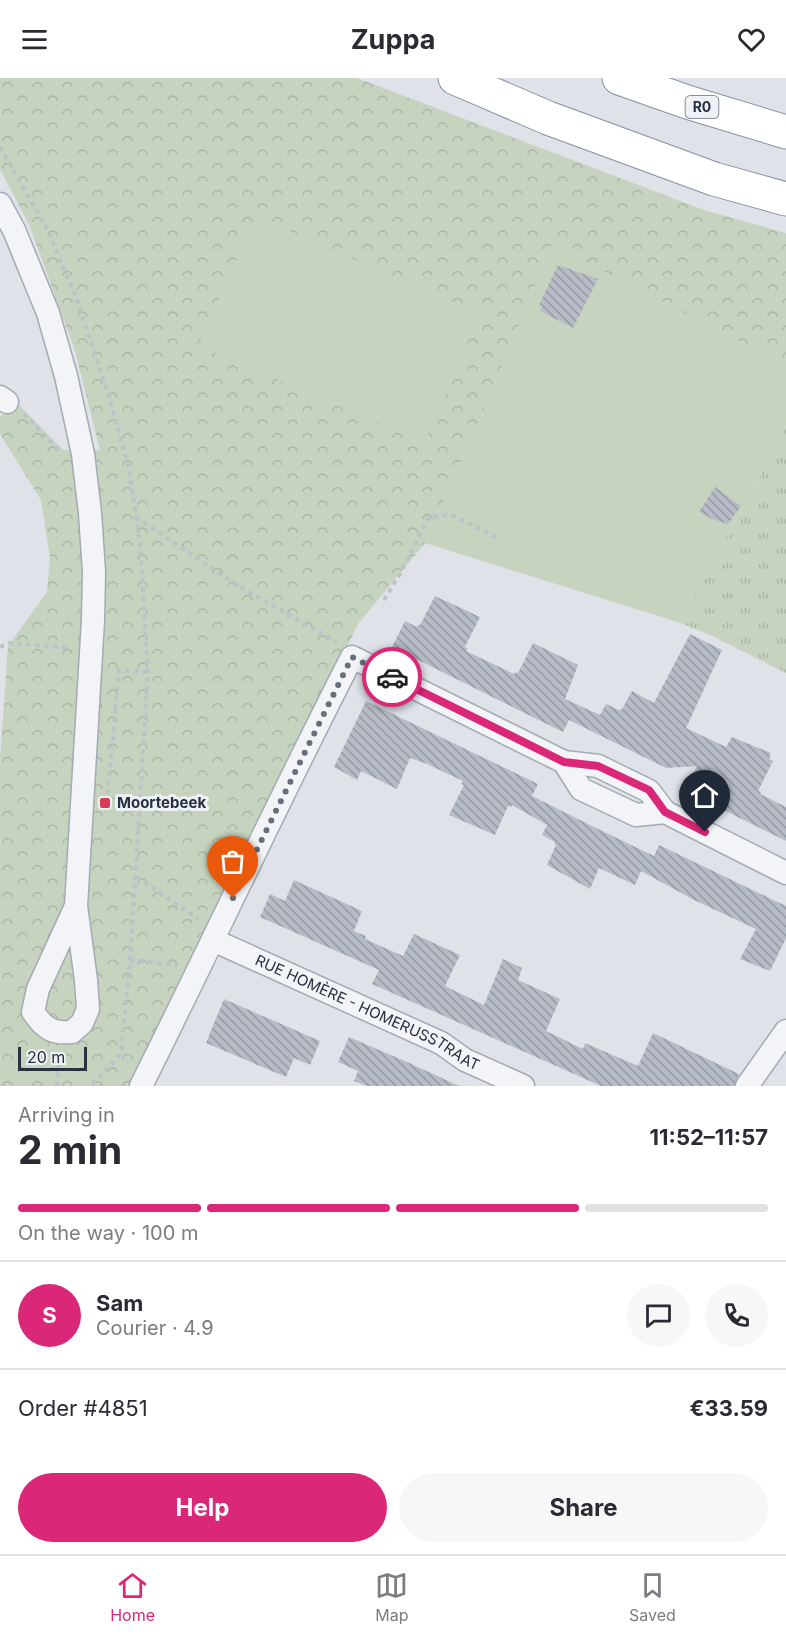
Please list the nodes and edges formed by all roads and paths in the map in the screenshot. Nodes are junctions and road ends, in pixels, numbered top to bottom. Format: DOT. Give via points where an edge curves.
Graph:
graph roads {
  1 [pos="455,78"];
  2 [pos="619,78"];
  3 [pos="786,132"];
  4 [pos="786,199"];
  5 [pos="0,204"];
  6 [pos="4,400"];
  7 [pos="75,456"];
  8 [pos="136,517"];
  9 [pos="499,538"];
  10 [pos="384,600"];
  11 [pos="0,647"];
  12 [pos="76,648"];
  13 [pos="350,660"];
  14 [pos="148,672"];
  15 [pos="139,810"];
  16 [pos="786,873"];
  17 [pos="137,877"];
  18 [pos="76,906"];
  19 [pos="213,940"];
  20 [pos="130,960"];
  21 [pos="201,967"];
  22 [pos="786,1031"];
  23 [pos="61,1033"];
  24 [pos="97,1080"];
  25 [pos="57,1086"];
  26 [pos="97,1086"];
  27 [pos="141,1086"];
  28 [pos="523,1086"];
  29 [pos="747,1086"];
  1 -- 4 [label="highway" via="548,118 714,179"];
  2 -- 3 [label="highway, R0"];
  5 -- 7 [label="street" via="48,314 66,376"];
  6 -- 7 [label="path" via="13,403"];
  7 -- 18 [label="street" via="90,513 94,572"];
  8 -- 13 [label="path" via="240,586 338,642"];
  9 -- 10 [label="path" via="453,516 428,518"];
  11 -- 12 [label="path" via="9,643"];
  13 -- 16 [label="street" via="564,762 598,766 649,790 665,812"];
  13 -- 19 [label="street"];
  14 -- 15 [label="path" via="119,670 106,808"];
  17 -- 19 [label="path" via="195,916"];
  18 -- 23 [label="street" via="88,1009 77,1028"];
  18 -- 23 [label="street" via="38,989 33,1012 43,1026"];
  19 -- 21 [label="street"];
  19 -- 28 [label="street, RUE HOMÈRE - HOMERUSSTRAAT" via="441,1043 465,1060"];
  20 -- 21 [label="path"];
  21 -- 27 [label="street"];
  22 -- 29 [label="street"];
  23 -- 25 [label="path"];
  24 -- 26 [label="path"];
}
